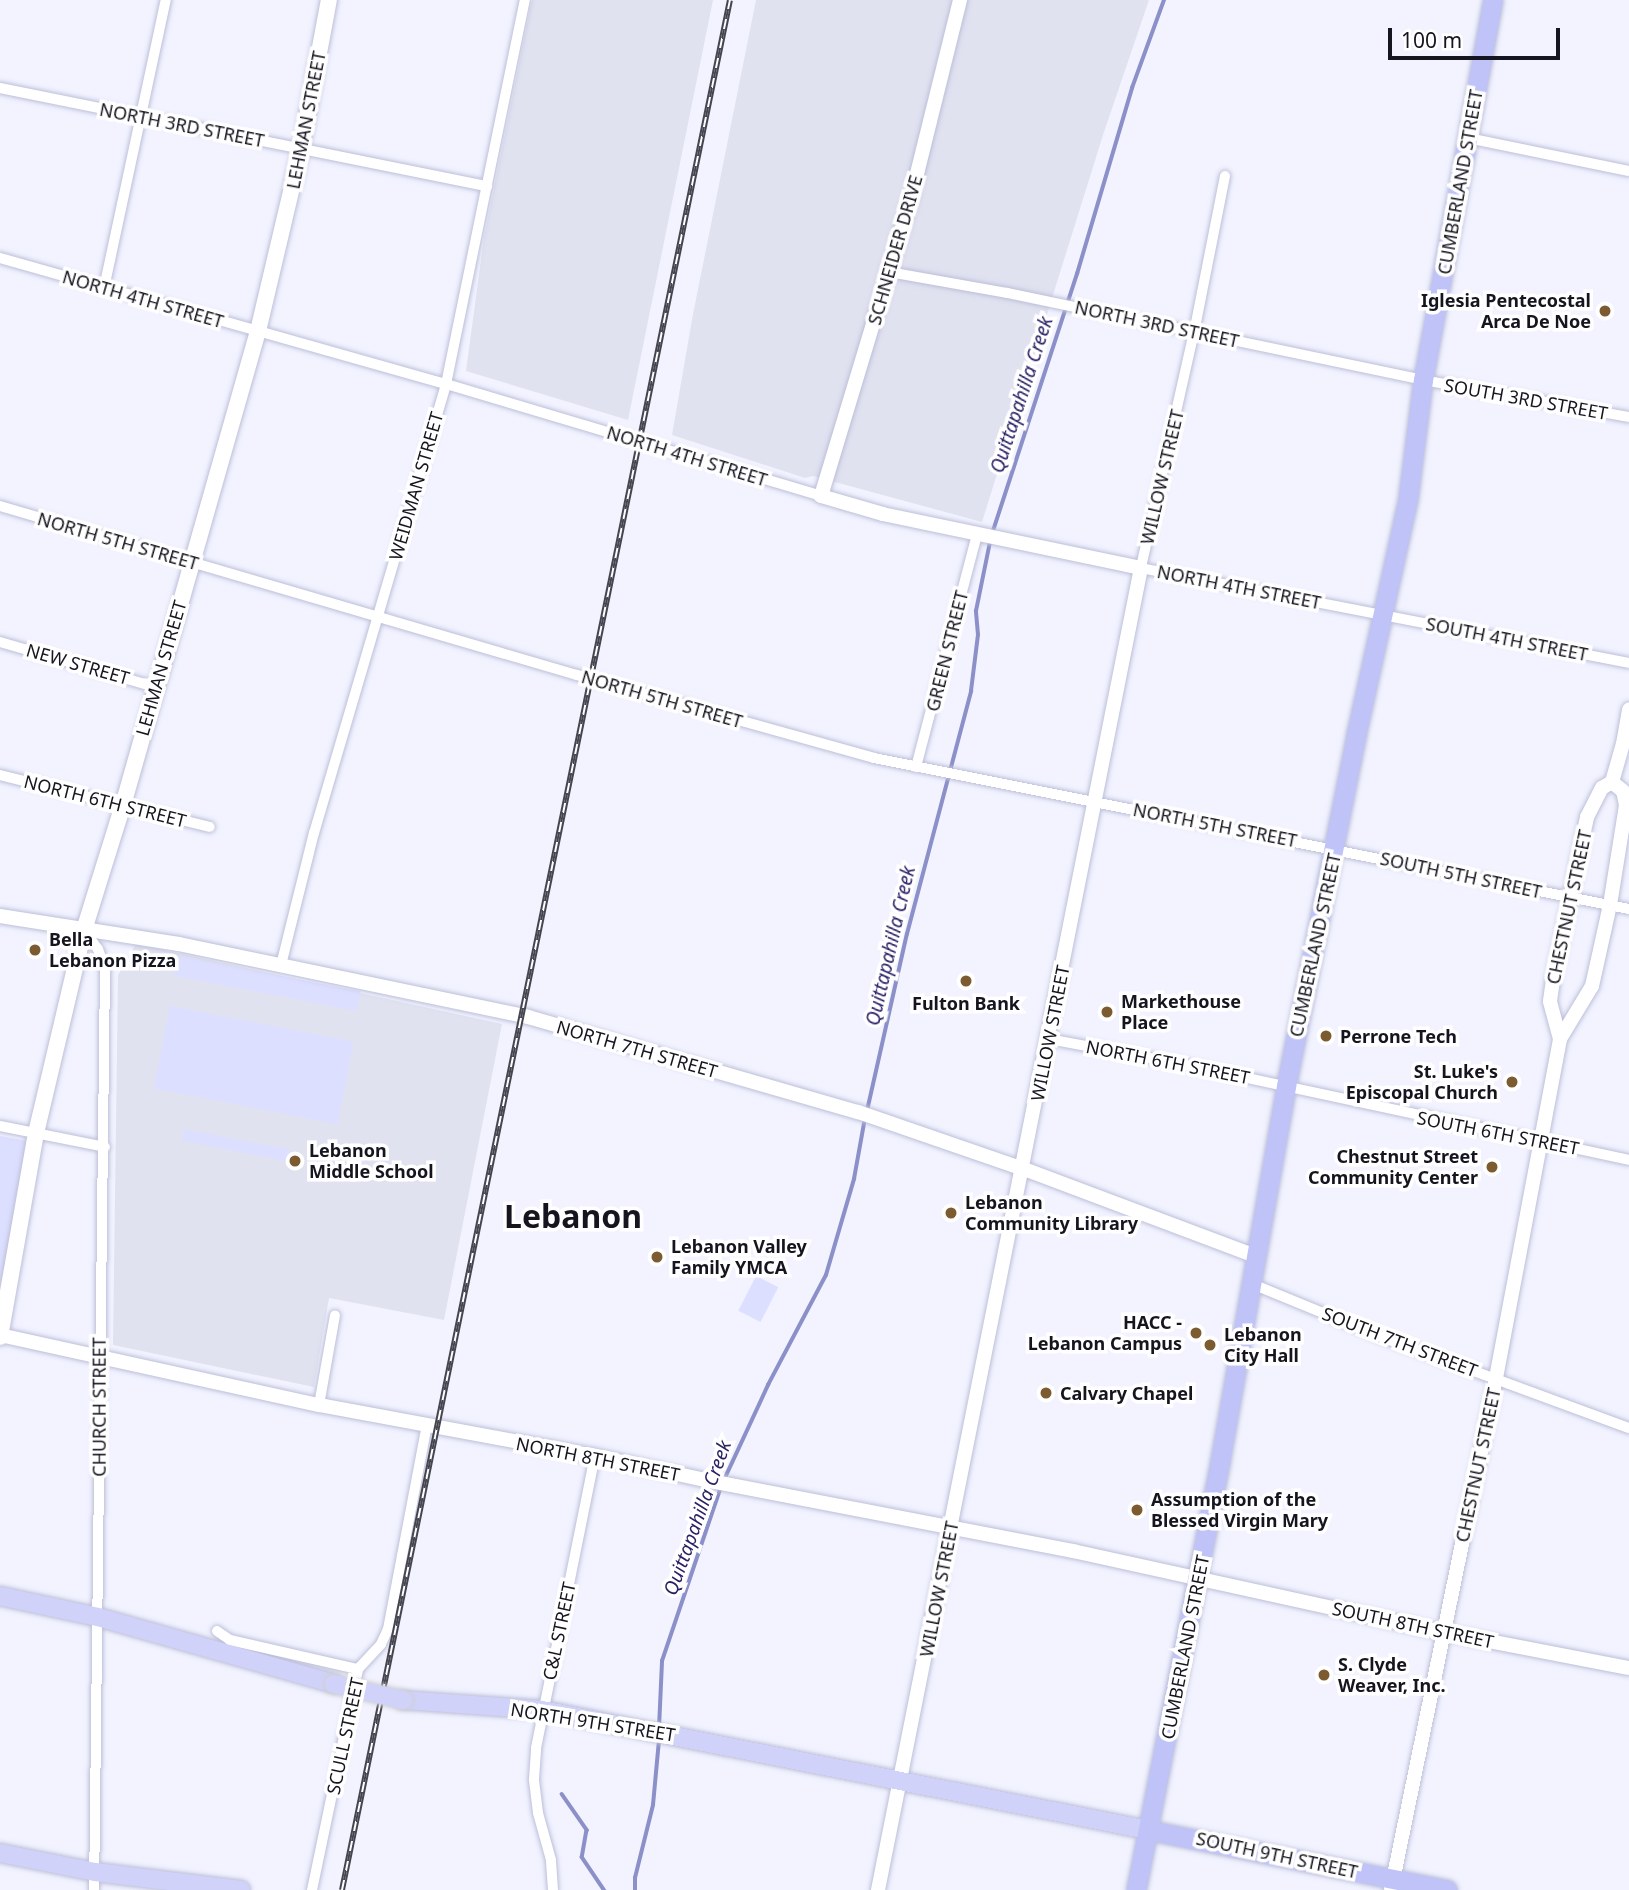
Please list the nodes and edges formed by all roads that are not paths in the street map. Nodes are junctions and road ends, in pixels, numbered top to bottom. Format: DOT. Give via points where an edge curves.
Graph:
graph roads {
  1 [pos="166,0"];
  2 [pos="329,0"];
  3 [pos="524,0"];
  4 [pos="960,0"];
  5 [pos="1493,0"];
  6 [pos="0,88"];
  7 [pos="141,117"];
  8 [pos="1468,138"];
  9 [pos="302,149"];
  10 [pos="1629,171"];
  11 [pos="1225,176"];
  12 [pos="487,187"];
  13 [pos="3,259"];
  14 [pos="890,272"];
  15 [pos="104,288"];
  16 [pos="258,331"];
  17 [pos="1194,332"];
  18 [pos="1423,380"];
  19 [pos="446,384"];
  20 [pos="1629,417"];
  21 [pos="821,496"];
  22 [pos="0,506"];
  23 [pos="986,536"];
  24 [pos="192,562"];
  25 [pos="1142,568"];
  26 [pos="1384,615"];
  27 [pos="377,617"];
  28 [pos="0,642"];
  29 [pos="1629,663"];
  30 [pos="155,687"];
  31 [pos="1629,710"];
  32 [pos="916,767"];
  33 [pos="0,775"];
  34 [pos="1612,782"];
  35 [pos="1095,802"];
  36 [pos="123,805"];
  37 [pos="210,827"];
  38 [pos="1335,848"];
  39 [pos="1570,898"];
  40 [pos="1610,905"];
  41 [pos="1629,909"];
  42 [pos="0,916"];
  43 [pos="84,930"];
  44 [pos="281,965"];
  45 [pos="1049,1039"];
  46 [pos="1560,1039"];
  47 [pos="1286,1086"];
  48 [pos="0,1126"];
  49 [pos="36,1133"];
  50 [pos="1539,1140"];
  51 [pos="105,1147"];
  52 [pos="1629,1160"];
  53 [pos="1024,1169"];
  54 [pos="1255,1256"];
  55 [pos="1250,1283"];
  56 [pos="335,1315"];
  57 [pos="0,1336"];
  58 [pos="98,1357"];
  59 [pos="1496,1378"];
  60 [pos="319,1405"];
  61 [pos="427,1425"];
  62 [pos="1629,1427"];
  63 [pos="595,1456"];
  64 [pos="951,1528"];
  65 [pos="1198,1579"];
  66 [pos="0,1596"];
  67 [pos="98,1617"];
  68 [pos="217,1631"];
  69 [pos="1442,1632"];
  70 [pos="1629,1668"];
  71 [pos="358,1670"];
  72 [pos="542,1710"];
  73 [pos="900,1781"];
  74 [pos="1148,1830"];
  75 [pos="0,1853"];
  76 [pos="95,1881"];
  77 [pos="1392,1885"];
  78 [pos="242,1890"];
  79 [pos="312,1890"];
  80 [pos="553,1890"];
  81 [pos="878,1890"];
  82 [pos="1136,1890"];
  83 [pos="1447,1890"];
  1 -- 7 [label="street"];
  2 -- 9 [label="main road, LEHMAN STREET"];
  3 -- 12 [label="street, WEIDMAN STREET"];
  4 -- 14 [label="street, SCHNEIDER DRIVE"];
  5 -- 8 [label="highway, CUMBERLAND STREET"];
  6 -- 7 [label="street, NORTH 3RD STREET"];
  7 -- 9 [label="street, NORTH 3RD STREET"];
  7 -- 15 [label="street"];
  8 -- 10 [label="street"];
  8 -- 18 [label="highway, CUMBERLAND STREET"];
  9 -- 12 [label="street, NORTH 3RD STREET"];
  9 -- 16 [label="main road, LEHMAN STREET"];
  11 -- 17 [label="street, WILLOW STREET"];
  12 -- 19 [label="street, WEIDMAN STREET"];
  13 -- 15 [label="street, NORTH 4TH STREET"];
  14 -- 17 [label="street, NORTH 3RD STREET"];
  14 -- 21 [label="street, SCHNEIDER DRIVE"];
  15 -- 16 [label="street, NORTH 4TH STREET"];
  16 -- 19 [label="street, NORTH 4TH STREET"];
  16 -- 24 [label="main road, LEHMAN STREET"];
  17 -- 18 [label="street, NORTH 3RD STREET"];
  17 -- 25 [label="street, WILLOW STREET"];
  18 -- 20 [label="street, SOUTH 3RD STREET"];
  18 -- 26 [label="highway, CUMBERLAND STREET" via="1408,498"];
  19 -- 21 [label="street, NORTH 4TH STREET"];
  19 -- 27 [label="street, WEIDMAN STREET"];
  21 -- 23 [label="street, NORTH 4TH STREET"];
  22 -- 24 [label="street, NORTH 5TH STREET"];
  23 -- 25 [label="street, NORTH 4TH STREET"];
  23 -- 32 [label="street, GREEN STREET"];
  24 -- 27 [label="street, NORTH 5TH STREET"];
  24 -- 30 [label="main road, LEHMAN STREET"];
  25 -- 26 [label="street, NORTH 4TH STREET"];
  25 -- 35 [label="street, WILLOW STREET"];
  26 -- 29 [label="street, SOUTH 4TH STREET"];
  26 -- 38 [label="highway, CUMBERLAND STREET"];
  27 -- 32 [label="street, NORTH 5TH STREET"];
  27 -- 44 [label="street, WEIDMAN STREET"];
  28 -- 30 [label="street, NEW STREET"];
  30 -- 36 [label="main road, LEHMAN STREET"];
  31 -- 34 [label="street, CHESTNUT STREET"];
  32 -- 35 [label="street, NORTH 5TH STREET"];
  33 -- 36 [label="street, NORTH 6TH STREET"];
  34 -- 39 [label="street, CHESTNUT STREET" via="1602,788 1587,817"];
  34 -- 40 [label="street, CHESTNUT STREET" via="1623,791 1626,805"];
  35 -- 38 [label="street, NORTH 5TH STREET"];
  35 -- 45 [label="street, WILLOW STREET"];
  36 -- 37 [label="street, NORTH 6TH STREET"];
  36 -- 43 [label="main road, LEHMAN STREET"];
  38 -- 39 [label="street, SOUTH 5TH STREET"];
  38 -- 47 [label="highway, CUMBERLAND STREET"];
  39 -- 40 [label="street, SOUTH 5TH STREET"];
  39 -- 46 [label="street, CHESTNUT STREET" via="1550,1001"];
  40 -- 41 [label="street, SOUTH 5TH STREET"];
  40 -- 46 [label="street, CHESTNUT STREET" via="1592,986"];
  42 -- 43 [label="street, NORTH 7TH STREET"];
  43 -- 44 [label="street, NORTH 7TH STREET" via="99,929"];
  43 -- 49 [label="main road, LEHMAN STREET"];
  43 -- 51 [label="street, CHURCH STREET" via="98,948 105,969"];
  44 -- 53 [label="street, NORTH 7TH STREET" via="528,1017 858,1112"];
  45 -- 47 [label="street, NORTH 6TH STREET"];
  45 -- 53 [label="street, WILLOW STREET"];
  46 -- 50 [label="street, CHESTNUT STREET"];
  47 -- 50 [label="street, SOUTH 6TH STREET"];
  47 -- 54 [label="highway, CUMBERLAND STREET"];
  48 -- 49 [label="street"];
  49 -- 51 [label="street"];
  49 -- 57 [label="main road, LEHMAN STREET"];
  50 -- 52 [label="street, SOUTH 6TH STREET"];
  50 -- 59 [label="street, CHESTNUT STREET"];
  51 -- 58 [label="street, CHURCH STREET"];
  53 -- 54 [label="street, NORTH 7TH STREET"];
  53 -- 64 [label="street, WILLOW STREET"];
  54 -- 55 [label="highway, CUMBERLAND STREET"];
  55 -- 59 [label="street, SOUTH 7TH STREET"];
  55 -- 65 [label="highway, CUMBERLAND STREET"];
  56 -- 60 [label="street"];
  57 -- 58 [label="street, NORTH 8TH STREET"];
  58 -- 60 [label="street, NORTH 8TH STREET"];
  58 -- 67 [label="street, CHURCH STREET"];
  59 -- 62 [label="street, SOUTH 7TH STREET"];
  59 -- 69 [label="street, CHESTNUT STREET"];
  60 -- 61 [label="street, NORTH 8TH STREET"];
  61 -- 63 [label="street, NORTH 8TH STREET"];
  61 -- 71 [label="street, SCULL STREET" via="388,1629"];
  63 -- 64 [label="street, NORTH 8TH STREET"];
  63 -- 72 [label="street, C&L STREET"];
  64 -- 65 [label="street, NORTH 8TH STREET"];
  64 -- 73 [label="street, WILLOW STREET"];
  65 -- 69 [label="street, SOUTH 8TH STREET"];
  65 -- 74 [label="highway, CUMBERLAND STREET"];
  66 -- 67 [label="main road, NORTH 9TH STREET"];
  67 -- 72 [label="main road, NORTH 9TH STREET, bridge" via="402,1700"];
  67 -- 76 [label="street, CHURCH STREET"];
  68 -- 71 [label="street" via="230,1640"];
  69 -- 70 [label="street, SOUTH 8TH STREET"];
  69 -- 77 [label="street, CHESTNUT STREET"];
  71 -- 79 [label="street, SCULL STREET"];
  72 -- 73 [label="main road, NORTH 9TH STREET"];
  72 -- 80 [label="street, C&L STREET" via="534,1779"];
  73 -- 74 [label="main road, NORTH 9TH STREET"];
  73 -- 81 [label="street, WILLOW STREET"];
  74 -- 77 [label="highway, SOUTH 9TH STREET"];
  74 -- 82 [label="highway, CUMBERLAND STREET"];
  75 -- 76 [label="main road"];
  76 -- 78 [label="main road"];
  77 -- 83 [label="highway, SOUTH 9TH STREET"];
}
